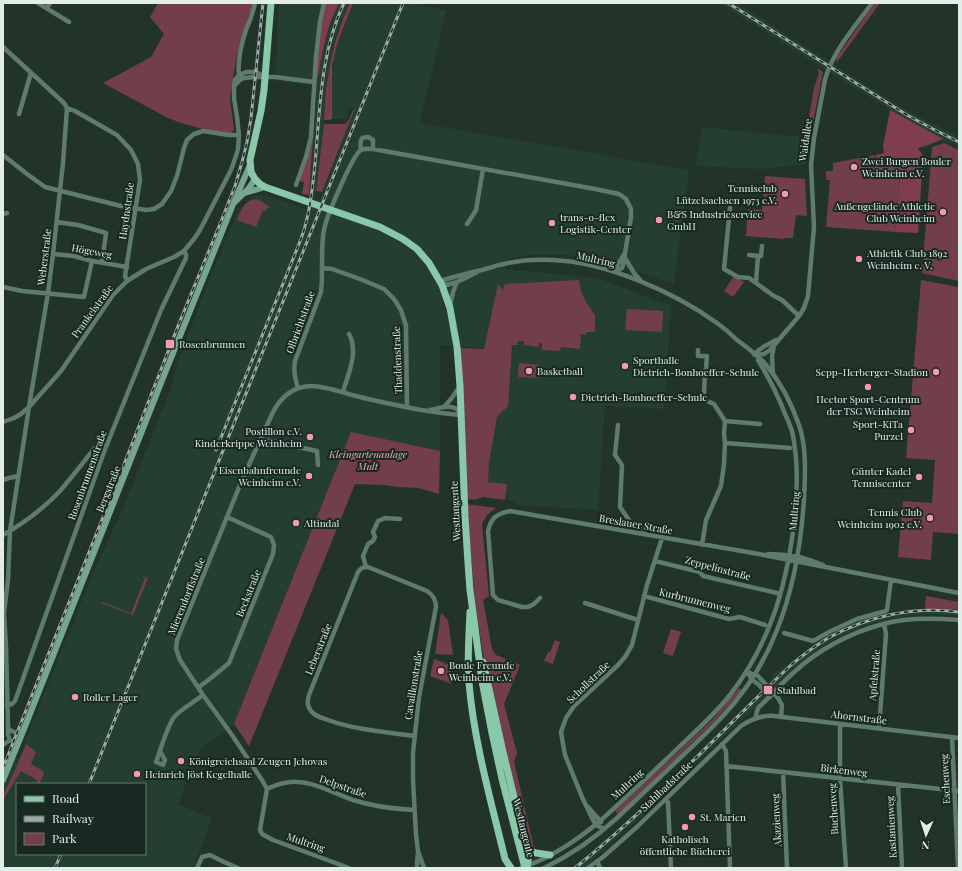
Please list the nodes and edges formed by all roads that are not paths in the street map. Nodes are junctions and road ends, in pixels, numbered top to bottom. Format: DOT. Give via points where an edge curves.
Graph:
graph roads {
  1 [pos="38,3"];
  2 [pos="50,3"];
  3 [pos="255,3"];
  4 [pos="271,3"];
  5 [pos="324,3"];
  6 [pos="872,3"];
  7 [pos="47,8"];
  8 [pos="69,22"];
  9 [pos="3,46"];
  10 [pos="31,73"];
  11 [pos="240,77"];
  12 [pos="265,77"];
  13 [pos="314,82"];
  14 [pos="67,108"];
  15 [pos="19,114"];
  16 [pos="239,135"];
  17 [pos="373,149"];
  18 [pos="361,150"];
  19 [pos="3,154"];
  20 [pos="250,165"];
  21 [pos="483,169"];
  22 [pos="255,179"];
  23 [pos="296,185"];
  24 [pos="265,187"];
  25 [pos="61,190"];
  26 [pos="242,190"];
  27 [pos="136,208"];
  28 [pos="730,208"];
  29 [pos="57,222"];
  30 [pos="467,224"];
  31 [pos="762,246"];
  32 [pos="184,252"];
  33 [pos="53,254"];
  34 [pos="749,255"];
  35 [pos="625,256"];
  36 [pos="758,256"];
  37 [pos="92,261"];
  38 [pos="102,262"];
  39 [pos="127,267"];
  40 [pos="322,268"];
  41 [pos="483,270"];
  42 [pos="616,272"];
  43 [pos="127,281"];
  44 [pos="457,282"];
  45 [pos="756,282"];
  46 [pos="441,283"];
  47 [pos="643,283"];
  48 [pos="3,287"];
  49 [pos="48,293"];
  50 [pos="450,308"];
  51 [pos="799,316"];
  52 [pos="349,334"];
  53 [pos="779,338"];
  54 [pos="774,345"];
  55 [pos="698,350"];
  56 [pos="755,354"];
  57 [pos="773,374"];
  58 [pos="460,386"];
  59 [pos="298,388"];
  60 [pos="343,392"];
  61 [pos="28,407"];
  62 [pos="407,407"];
  63 [pos="444,407"];
  64 [pos="426,411"];
  65 [pos="460,413"];
  66 [pos="725,421"];
  67 [pos="3,422"];
  68 [pos="760,424"];
  69 [pos="618,425"];
  70 [pos="261,439"];
  71 [pos="725,443"];
  72 [pos="107,445"];
  73 [pos="790,448"];
  74 [pos="318,465"];
  75 [pos="18,476"];
  76 [pos="3,480"];
  77 [pos="227,517"];
  78 [pos="400,519"];
  79 [pos="10,531"];
  80 [pos="3,535"];
  81 [pos="646,535"];
  82 [pos="662,538"];
  83 [pos="702,545"];
  84 [pos="759,554"];
  85 [pos="790,555"];
  86 [pos="798,556"];
  87 [pos="655,561"];
  88 [pos="789,561"];
  89 [pos="797,562"];
  90 [pos="366,567"];
  91 [pos="828,568"];
  92 [pos="5,580"];
  93 [pos="891,580"];
  94 [pos="470,590"];
  95 [pos="776,593"];
  96 [pos="959,593"];
  97 [pos="644,596"];
  98 [pos="540,598"];
  99 [pos="585,603"];
  100 [pos="3,613"];
  101 [pos="638,620"];
  102 [pos="959,620"];
  103 [pos="884,624"];
  104 [pos="765,625"];
  105 [pos="784,633"];
  106 [pos="476,634"];
  107 [pos="750,674"];
  108 [pos="751,679"];
  109 [pos="199,687"];
  110 [pos="773,693"];
  111 [pos="203,695"];
  112 [pos="770,697"];
  113 [pos="7,705"];
  114 [pos="781,717"];
  115 [pos="756,718"];
  116 [pos="840,724"];
  117 [pos="8,728"];
  118 [pos="879,728"];
  119 [pos="24,730"];
  120 [pos="414,736"];
  121 [pos="952,737"];
  122 [pos="959,738"];
  123 [pos="10,740"];
  124 [pos="18,744"];
  125 [pos="722,744"];
  126 [pos="3,745"];
  127 [pos="160,751"];
  128 [pos="726,766"];
  129 [pos="783,772"];
  130 [pos="840,779"];
  131 [pos="3,780"];
  132 [pos="898,785"];
  133 [pos="266,789"];
  134 [pos="957,791"];
  135 [pos="665,800"];
  136 [pos="414,810"];
  137 [pos="598,823"];
  138 [pos="604,830"];
  139 [pos="526,849"];
  140 [pos="418,851"];
  141 [pos="550,856"];
  142 [pos="597,861"];
  143 [pos="341,866"];
  144 [pos="527,866"];
  145 [pos="416,867"];
  146 [pos="196,868"];
  147 [pos="238,868"];
  148 [pos="349,868"];
  149 [pos="424,868"];
  150 [pos="507,868"];
  151 [pos="544,868"];
  152 [pos="588,868"];
  153 [pos="600,868"];
  154 [pos="671,868"];
  155 [pos="730,868"];
  156 [pos="787,868"];
  157 [pos="846,868"];
  158 [pos="902,868"];
  159 [pos="958,868"];
  1 -- 7 [label="street"];
  2 -- 7 [label="street"];
  3 -- 11 [label="street" via="239,52"];
  4 -- 12 [label="main road"];
  5 -- 13 [label="street"];
  6 -- 51 [label="street, Waidallee" via="832,60 825,80 810,165 814,227 808,296"];
  7 -- 8 [label="street"];
  9 -- 10 [label="street"];
  10 -- 14 [label="street"];
  10 -- 15 [label="street"];
  11 -- 12 [label="street"];
  11 -- 16 [label="street, Prankelstraße" via="234,85"];
  12 -- 13 [label="street"];
  12 -- 20 [label="main road"];
  13 -- 23 [label="street" via="311,137"];
  14 -- 25 [label="street, Weberstraße"];
  14 -- 27 [label="street, Haydnstraße" via="118,135 130,150 138,164 140,180"];
  16 -- 27 [label="street" via="203,131 194,134 187,140 177,176 162,204 154,209"];
  16 -- 32 [label="street, Prankelstraße" via="238,149 231,170 200,230"];
  17 -- 18 [label="street"];
  17 -- 18 [label="street, Olbrichtstraße" via="373,140 368,137 362,138"];
  17 -- 21 [label="street"];
  18 -- 40 [label="street, Olbrichtstraße" via="345,176 326,222"];
  19 -- 25 [label="street" via="40,184"];
  20 -- 22 [label="main road"];
  20 -- 26 [label="main road, Bergstraße"];
  21 -- 30 [label="street" via="476,210"];
  21 -- 35 [label="street" via="623,196 631,209"];
  22 -- 24 [label="main road"];
  22 -- 26 [label="main road"];
  24 -- 26 [label="main road"];
  24 -- 46 [label="main road, Westtangente" via="404,239 429,263"];
  25 -- 27 [label="street"];
  25 -- 29 [label="street, Weberstraße"];
  26 -- 119 [label="main road, Bergstraße" via="232,205"];
  27 -- 39 [label="street, Haydnstraße"];
  28 -- 45 [label="street" via="724,269"];
  29 -- 33 [label="street, Weberstraße"];
  29 -- 38 [label="street" via="106,233"];
  31 -- 36 [label="street" via="761,256"];
  32 -- 43 [label="street, Prankelstraße" via="146,269"];
  32 -- 72 [label="street, Rosenbrunnenstraße" via="186,258 161,310"];
  33 -- 37 [label="street, Högeweg"];
  33 -- 49 [label="street, Weberstraße"];
  34 -- 36 [label="street"];
  35 -- 42 [label="street" via="618,264"];
  35 -- 47 [label="street"];
  36 -- 45 [label="street"];
  37 -- 38 [label="street, Högeweg"];
  37 -- 49 [label="street" via="84,297"];
  38 -- 39 [label="street, Högeweg"];
  39 -- 43 [label="street, Haydnstraße"];
  40 -- 59 [label="street, Olbrichtstraße" via="321,292 295,361 294,372"];
  40 -- 62 [label="street, Thaddenstraße" via="360,279 384,289 394,298 406,326"];
  41 -- 42 [label="street, Multring" via="529,260 554,260"];
  41 -- 44 [label="street, Multring"];
  41 -- 46 [label="street, Multring"];
  42 -- 47 [label="street, Multring"];
  43 -- 61 [label="street, Prankelstraße" via="113,295 61,371"];
  44 -- 46 [label="street, Multring" via="449,285"];
  44 -- 50 [label="street"];
  45 -- 51 [label="street" via="782,300"];
  46 -- 50 [label="main road, Westtangente"];
  47 -- 56 [label="street, Multring" via="678,299 716,323"];
  48 -- 49 [label="street"];
  49 -- 61 [label="street, Weberstraße"];
  50 -- 58 [label="main road, Westtangente"];
  51 -- 53 [label="street, Waidallee"];
  52 -- 60 [label="street" via="353,356"];
  53 -- 54 [label="street, Waidallee"];
  53 -- 56 [label="street, Waidallee"];
  54 -- 56 [label="street, Waidallee" via="764,354"];
  54 -- 57 [label="street"];
  55 -- 66 [label="street" via="698,356 707,356 704,394"];
  56 -- 57 [label="street, Multring"];
  56 -- 85 [label="street, Multring" via="781,402 795,447 797,477"];
  57 -- 86 [label="street, Multring" via="787,397 799,426 803,446 806,474"];
  58 -- 63 [label="street"];
  58 -- 65 [label="main road, Westtangente"];
  59 -- 60 [label="street" via="312,386"];
  59 -- 70 [label="street, Mierendorffstraße" via="278,404"];
  60 -- 62 [label="street"];
  61 -- 67 [label="street, Prankelstraße" via="14,418"];
  61 -- 75 [label="street, Weberstraße"];
  62 -- 64 [label="street"];
  63 -- 64 [label="street"];
  63 -- 65 [label="street" via="455,407"];
  64 -- 65 [label="street"];
  65 -- 94 [label="main road, Westtangente"];
  66 -- 68 [label="street"];
  66 -- 71 [label="street"];
  69 -- 81 [label="street" via="616,455 622,464 620,507 631,523 641,524"];
  70 -- 74 [label="street" via="317,451"];
  70 -- 77 [label="street, Mierendorffstraße"];
  71 -- 73 [label="street"];
  71 -- 83 [label="street" via="721,486 706,520"];
  72 -- 79 [label="street" via="98,444 42,508"];
  72 -- 113 [label="street, Rosenbrunnenstraße" via="15,701"];
  75 -- 76 [label="street"];
  75 -- 79 [label="street, Weberstraße"];
  77 -- 109 [label="street, Mierendorffstraße" via="176,650"];
  77 -- 109 [label="street, Beckstraße" via="271,537 274,545 273,554 229,663"];
  78 -- 90 [label="street" via="385,518 378,521 373,532 373,541 368,544 363,556"];
  79 -- 80 [label="street"];
  79 -- 92 [label="street, Weberstraße"];
  81 -- 82 [label="street, Breslauer Straße"];
  81 -- 98 [label="street, Breslauer Straße" via="510,511 500,513 494,518 488,531 493,595 498,600 522,607 528,607"];
  82 -- 83 [label="street, Breslauer Straße"];
  82 -- 87 [label="street, Schollstraße"];
  83 -- 84 [label="street, Breslauer Straße"];
  84 -- 85 [label="street, Breslauer Straße"];
  84 -- 88 [label="street, Breslauer Straße"];
  85 -- 86 [label="street, Breslauer Straße"];
  85 -- 88 [label="street, Multring"];
  86 -- 89 [label="street, Multring"];
  86 -- 91 [label="street, Breslauer Straße"];
  87 -- 95 [label="street, Zeppelinstraße" via="700,572 703,576"];
  87 -- 97 [label="street, Schollstraße"];
  88 -- 89 [label="street, Breslauer Straße"];
  88 -- 107 [label="street, Multring" via="774,617 753,661"];
  89 -- 91 [label="street, Breslauer Straße"];
  89 -- 107 [label="street, Multring" via="777,630 769,648"];
  90 -- 120 [label="street, Cavaillonstraße" via="427,591 436,602 418,699"];
  90 -- 120 [label="street, Leberstraße" via="358,572 309,694 309,708 319,717 338,723"];
  91 -- 93 [label="street, Breslauer Straße"];
  92 -- 100 [label="street, Weberstraße"];
  93 -- 96 [label="street, Breslauer Straße"];
  93 -- 105 [label="street" via="886,611 857,619 812,641"];
  94 -- 106 [label="main road, Westtangente"];
  94 -- 150 [label="main road" via="468,666 476,737"];
  97 -- 101 [label="street, Schollstraße"];
  97 -- 104 [label="street, Kurbrunnenweg" via="729,619 740,617"];
  99 -- 101 [label="street"];
  100 -- 113 [label="street, Weberstraße"];
  101 -- 137 [label="street, Schollstraße" via="632,645 625,657 574,706 561,732 565,755 582,797"];
  102 -- 103 [label="street" via="926,618"];
  103 -- 110 [label="street" via="834,644 793,673"];
  103 -- 118 [label="street, Apfelstraße" via="886,634"];
  106 -- 139 [label="main road"];
  106 -- 144 [label="main road, Westtangente" via="492,733 510,811"];
  107 -- 108 [label="street, Multring"];
  107 -- 110 [label="street" via="761,679"];
  107 -- 137 [label="street, Multring" via="709,718"];
  108 -- 112 [label="street"];
  108 -- 138 [label="street, Multring" via="715,725"];
  109 -- 111 [label="street, Mierendorffstraße"];
  110 -- 112 [label="street"];
  110 -- 114 [label="street" via="782,705"];
  111 -- 127 [label="street" via="175,715"];
  111 -- 133 [label="street, Mierendorffstraße" via="253,766"];
  112 -- 115 [label="street" via="757,710"];
  113 -- 117 [label="street, Weberstraße"];
  114 -- 115 [label="street, Ahornstraße"];
  114 -- 116 [label="street, Ahornstraße"];
  115 -- 125 [label="street, Stahlbadstraße" via="741,726"];
  116 -- 118 [label="street, Ahornstraße"];
  116 -- 130 [label="street, Buchenweg"];
  117 -- 119 [label="street" via="15,733"];
  117 -- 123 [label="street, Weberstraße"];
  118 -- 121 [label="street, Ahornstraße"];
  119 -- 124 [label="main road, Bergstraße"];
  120 -- 136 [label="street, Cavaillonstraße"];
  121 -- 122 [label="street, Ahornstraße"];
  121 -- 134 [label="street, Eschenweg"];
  123 -- 124 [label="street"];
  123 -- 126 [label="street"];
  124 -- 131 [label="main road, Bergstraße"];
  125 -- 128 [label="street" via="726,751"];
  125 -- 135 [label="street, Stahlbadstraße"];
  128 -- 129 [label="street, Birkenweg"];
  128 -- 155 [label="street"];
  129 -- 130 [label="street, Birkenweg"];
  129 -- 156 [label="street, Akazienweg"];
  130 -- 132 [label="street, Birkenweg"];
  130 -- 157 [label="street, Buchenweg"];
  132 -- 134 [label="street, Birkenweg"];
  132 -- 158 [label="street, Kastanienweg"];
  133 -- 136 [label="street, Delpstraße" via="287,783 306,783 353,800"];
  133 -- 143 [label="street, Multring" via="260,830 262,834"];
  134 -- 159 [label="street, Eschenweg"];
  135 -- 142 [label="street, Stahlbadstraße"];
  135 -- 154 [label="street" via="668,802"];
  136 -- 140 [label="street, Cavaillonstraße"];
  137 -- 138 [label="street, Schollstraße"];
  137 -- 141 [label="street, Multring"];
  138 -- 151 [label="street, Multring" via="570,854"];
  139 -- 141 [label="main road"];
  139 -- 144 [label="main road"];
  140 -- 145 [label="street, Cavaillonstraße"];
  140 -- 149 [label="street, Cavaillonstraße"];
  141 -- 144 [label="street, Multring"];
  142 -- 152 [label="street, Stahlbadstraße"];
  142 -- 153 [label="street"];
  143 -- 148 [label="street, Multring"];
  146 -- 147 [label="street" via="202,856 210,855"];
}
